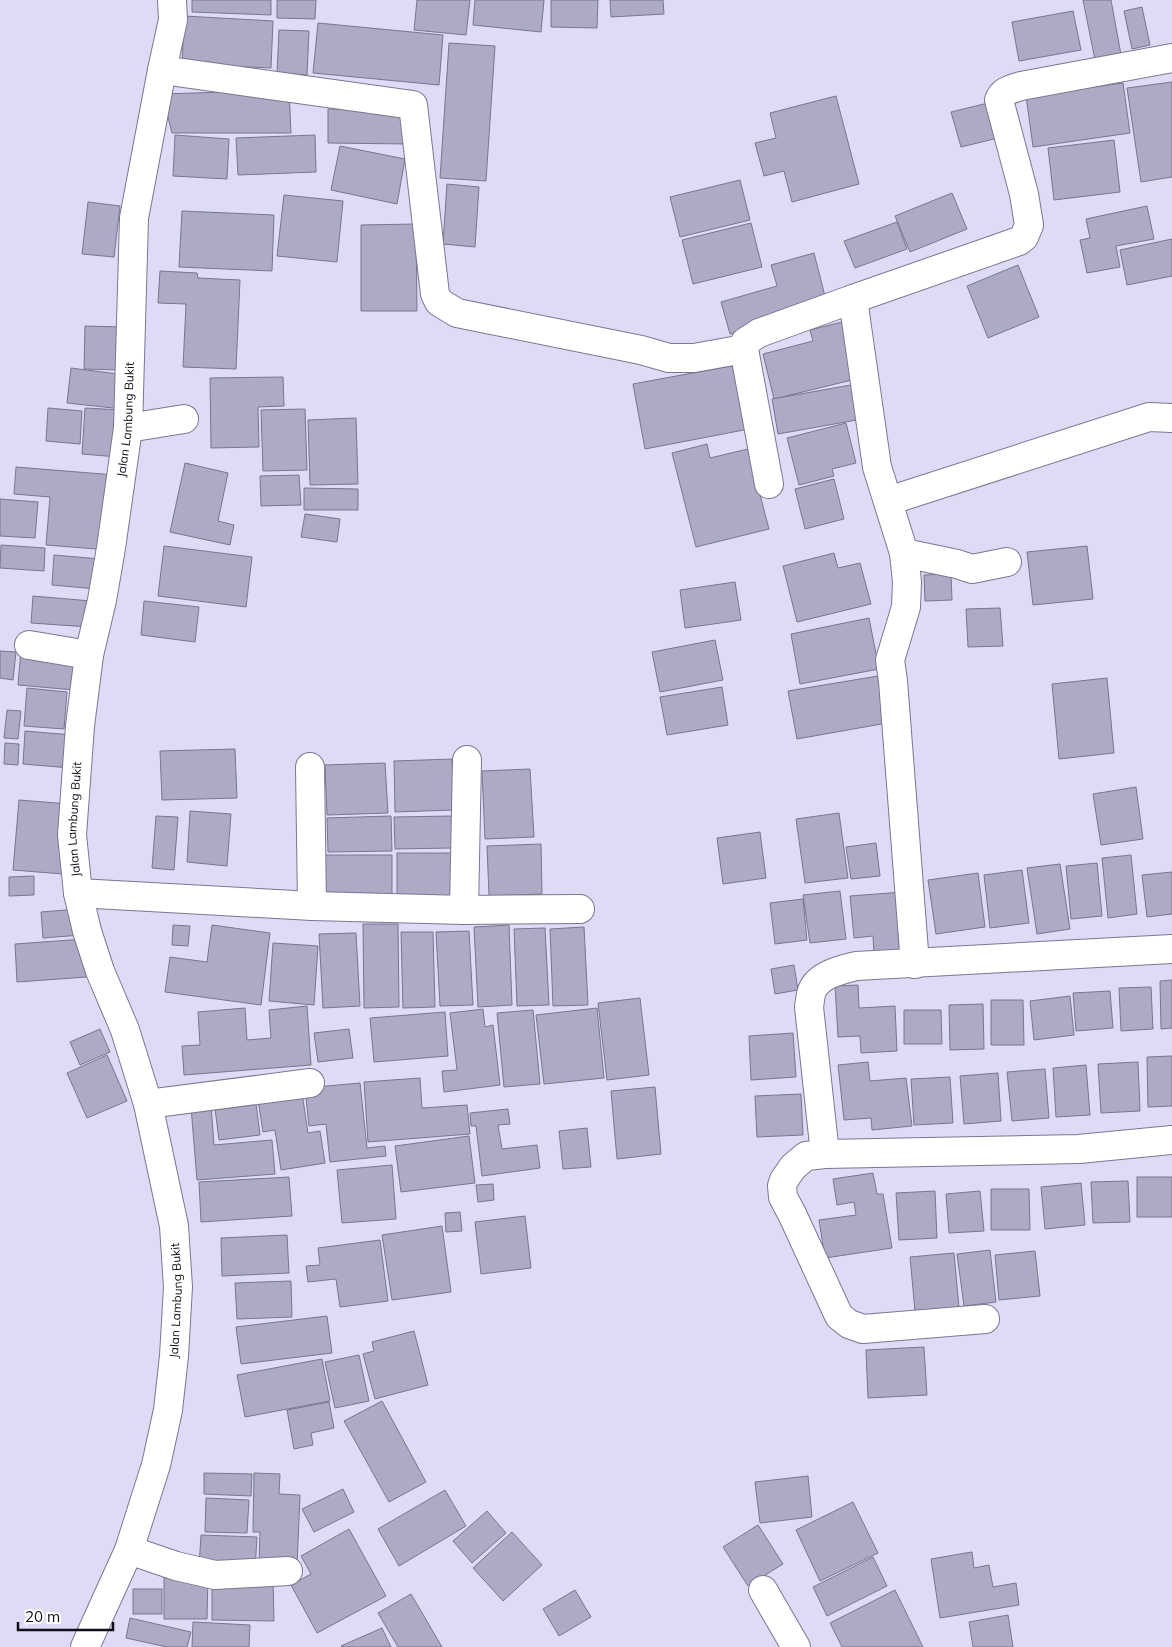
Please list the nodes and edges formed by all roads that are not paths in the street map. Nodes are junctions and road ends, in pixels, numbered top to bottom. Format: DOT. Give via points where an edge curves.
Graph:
graph roads {
  1 [pos="172,0"];
  2 [pos="1172,58"];
  3 [pos="162,70"];
  4 [pos="853,299"];
  5 [pos="744,349"];
  6 [pos="1172,418"];
  7 [pos="184,419"];
  8 [pos="128,428"];
  9 [pos="770,484"];
  10 [pos="888,501"];
  11 [pos="904,553"];
  12 [pos="1008,562"];
  13 [pos="29,645"];
  14 [pos="88,655"];
  15 [pos="467,760"];
  16 [pos="310,767"];
  17 [pos="78,893"];
  18 [pos="312,906"];
  19 [pos="580,909"];
  20 [pos="464,910"];
  21 [pos="1172,949"];
  22 [pos="915,964"];
  23 [pos="310,1083"];
  24 [pos="148,1104"];
  25 [pos="1172,1140"];
  26 [pos="825,1154"];
  27 [pos="985,1319"];
  28 [pos="129,1550"];
  29 [pos="288,1571"];
  30 [pos="763,1590"];
  31 [pos="95,1643"];
  32 [pos="796,1647"];
  1 -- 3 [label="street, Jalan Lambung Bukit" via="172,20"];
  2 -- 4 [label="street" via="1021,86 1003,93 999,100 1029,225 1024,237"];
  3 -- 5 [label="street" via="413,106 435,294 439,302 457,313 669,358 694,358"];
  3 -- 8 [label="street, Jalan Lambung Bukit" via="134,218"];
  4 -- 5 [label="street" via="759,332 745,342"];
  4 -- 10 [label="street" via="877,467"];
  5 -- 9 [label="street"];
  6 -- 10 [label="street" via="1148,417"];
  7 -- 8 [label="street"];
  8 -- 14 [label="street, Jalan Lambung Bukit" via="102,600"];
  10 -- 11 [label="street"];
  11 -- 12 [label="street" via="972,569"];
  11 -- 22 [label="street" via="906,607 890,660"];
  13 -- 14 [label="street"];
  14 -- 17 [label="street, Jalan Lambung Bukit" via="72,836"];
  15 -- 20 [label="street"];
  16 -- 18 [label="street"];
  17 -- 18 [label="street"];
  17 -- 24 [label="street, Jalan Lambung Bukit" via="89,939 125,1030"];
  18 -- 20 [label="street"];
  19 -- 20 [label="street"];
  21 -- 22 [label="street"];
  22 -- 26 [label="street" via="856,966 840,970 822,978 812,991 809,1007"];
  23 -- 24 [label="street"];
  24 -- 28 [label="street, Jalan Lambung Bukit" via="174,1226 178,1287 168,1410 156,1465"];
  25 -- 26 [label="street" via="1079,1149"];
  26 -- 27 [label="street" via="806,1156 793,1167 782,1186 783,1197 839,1316 863,1329"];
  28 -- 29 [label="street" via="215,1575"];
  28 -- 31 [label="street, Jalan Lambung Bukit"];
  30 -- 32 [label="street"];
}
